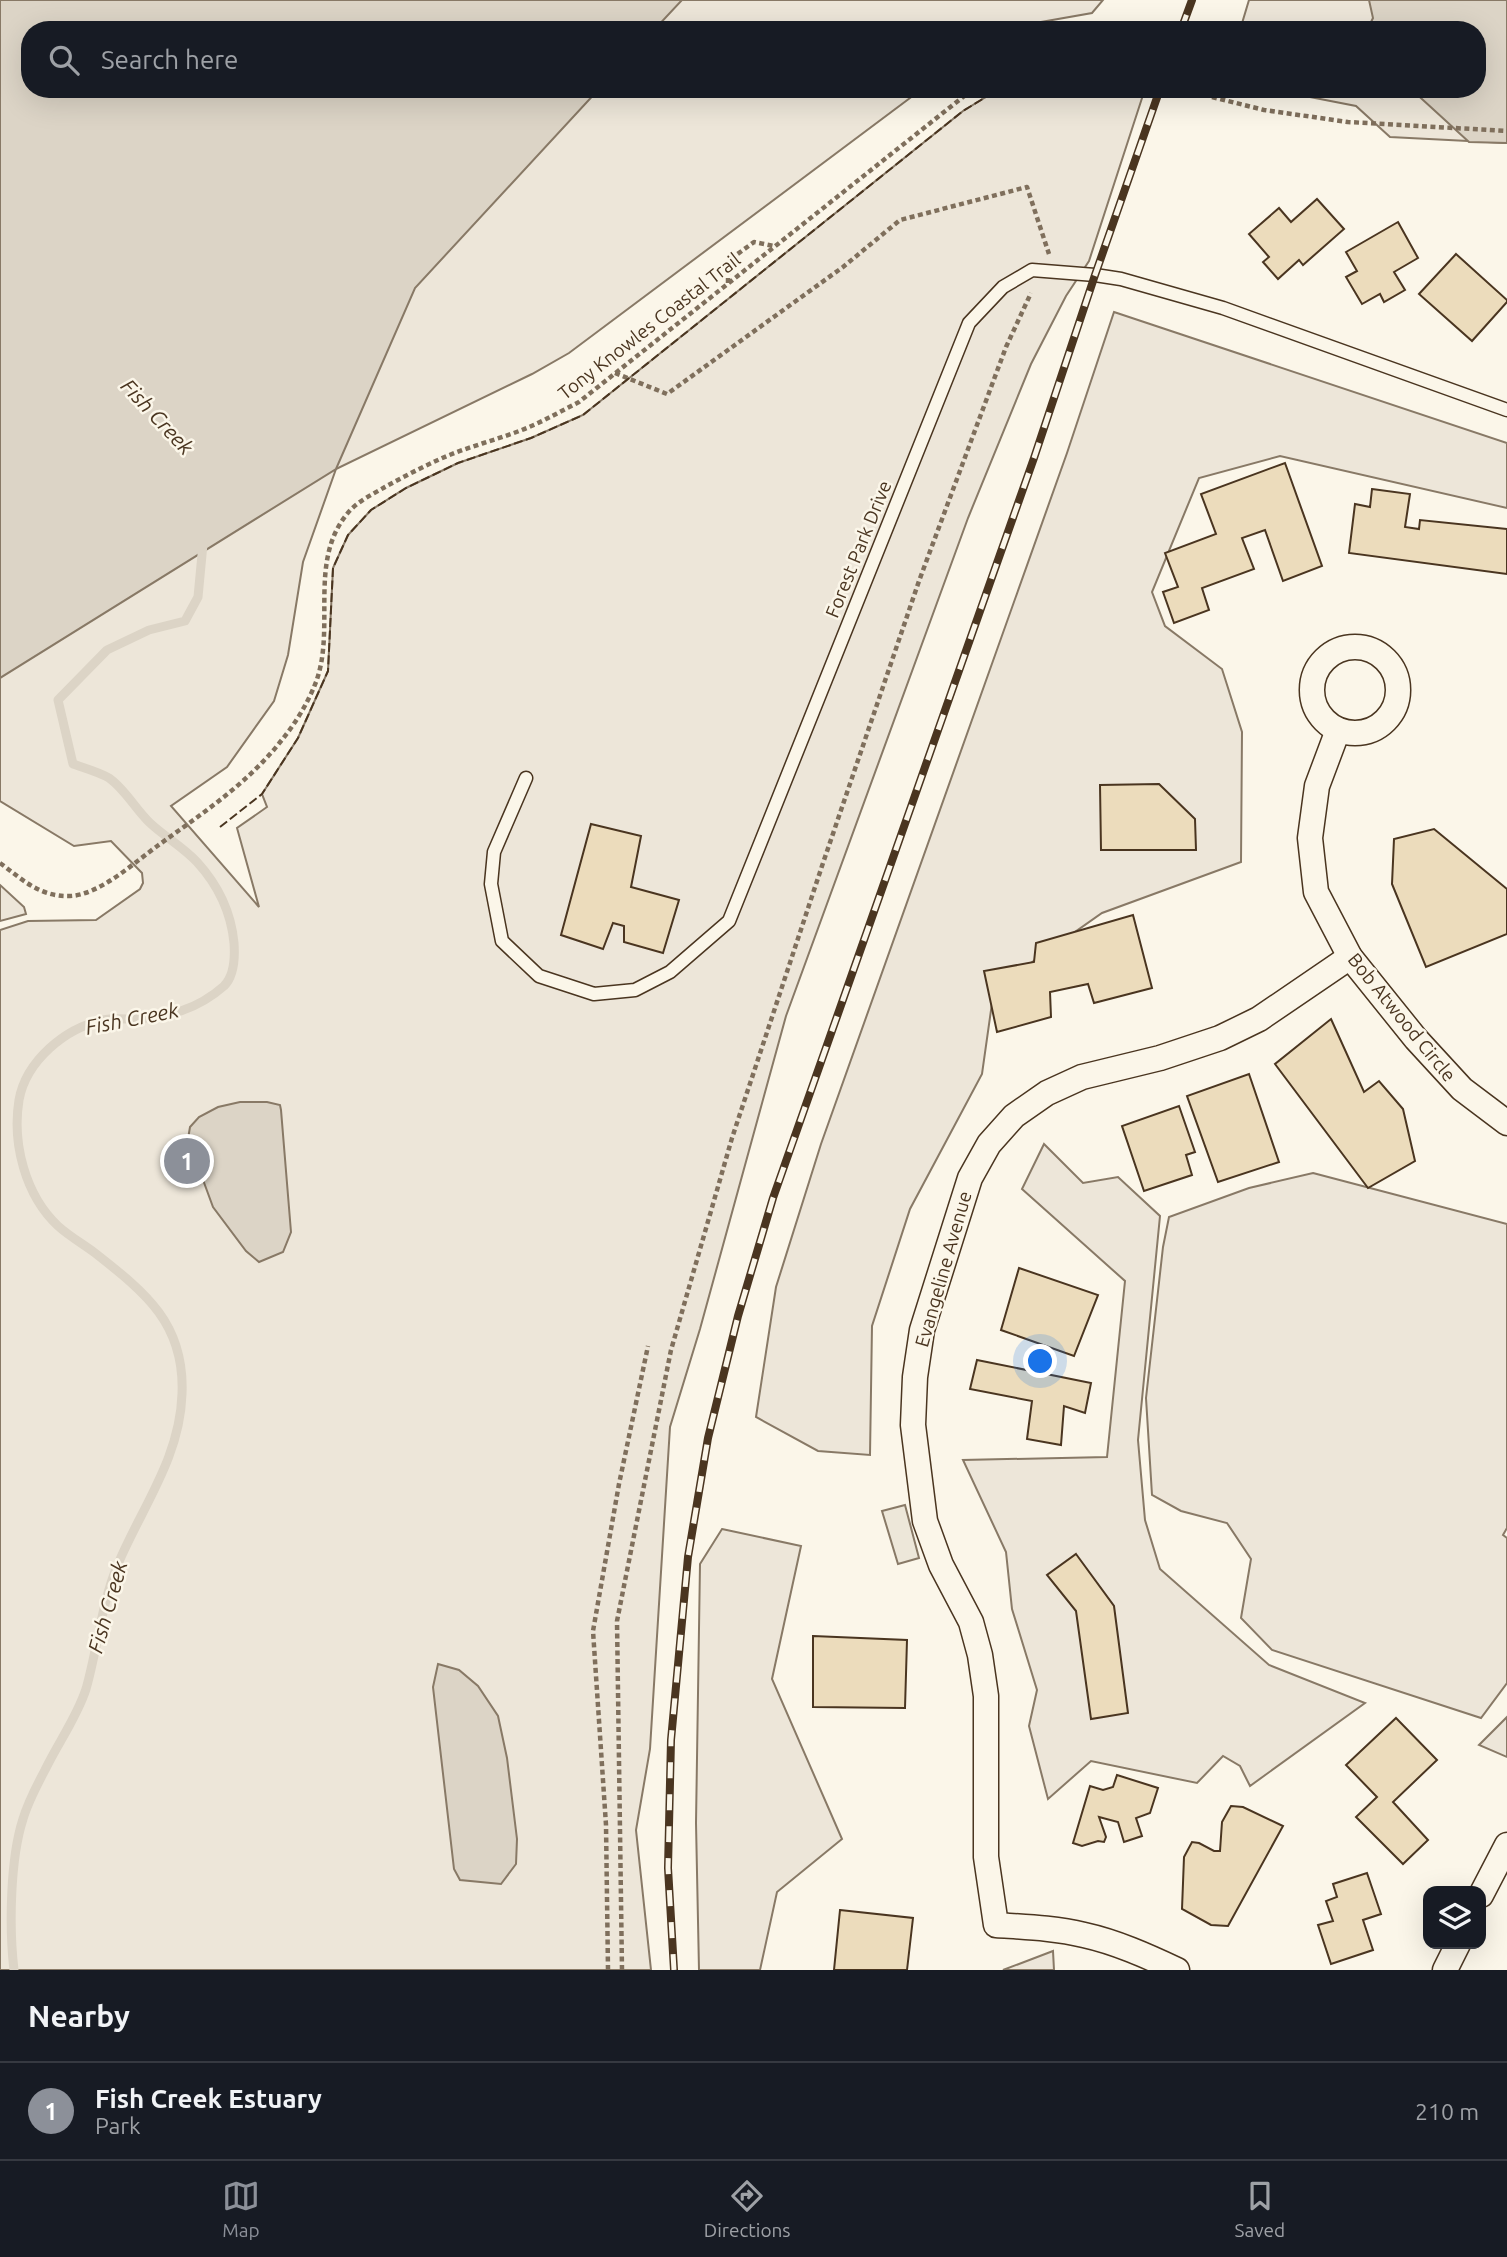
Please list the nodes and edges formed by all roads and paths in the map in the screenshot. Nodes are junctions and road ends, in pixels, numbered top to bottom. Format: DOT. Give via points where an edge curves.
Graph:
graph roads {
  1 [pos="962,98"];
  2 [pos="1216,98"];
  3 [pos="1507,131"];
  4 [pos="775,246"];
  5 [pos="1041,271"];
  6 [pos="728,283"];
  7 [pos="615,373"];
  8 [pos="1507,410"];
  9 [pos="1338,730"];
  10 [pos="526,778"];
  11 [pos="0,863"];
  12 [pos="1350,957"];
  13 [pos="1507,1123"];
  14 [pos="648,1346"];
  15 [pos="1507,1844"];
  16 [pos="1486,1886"];
  17 [pos="1456,1949"];
  18 [pos="608,1970"];
  19 [pos="622,1970"];
  20 [pos="1177,1970"];
  21 [pos="1446,1970"];
  1 -- 4 [label="path, Tony Knowles Coastal Trail"];
  2 -- 3 [label="path" via="1348,122"];
  4 -- 6 [label="path, Tony Knowles Coastal Trail"];
  4 -- 6 [label="path" via="754,242 728,261"];
  5 -- 7 [label="path" via="1050,252 1027,187 900,220 843,267 667,394"];
  5 -- 8 [label="lane, Forest Park Drive" via="1121,279 1223,308"];
  5 -- 10 [label="lane, Forest Park Drive" via="1031,270 1003,287 969,323 729,921 670,972 635,990 594,995 539,976 502,941 491,884 494,852"];
  5 -- 19 [label="path" via="1006,347 919,581 732,1138 671,1350 617,1621"];
  6 -- 7 [label="path, Tony Knowles Coastal Trail"];
  7 -- 11 [label="path, Tony Knowles Coastal Trail" via="579,402 536,424 413,472 348,512 335,531 326,561 325,645 316,681 281,742 222,799 89,892 70,896 48,893 27,885"];
  9 -- 12 [label="street, Bob Atwood Circle" via="1317,786 1310,838 1317,892"];
  12 -- 13 [label="street, Bob Atwood Circle" via="1462,1089"];
  12 -- 20 [label="street, Evangeline Avenue" via="1259,1019 1220,1038 1082,1077 1047,1093 1014,1116 989,1144 970,1178 922,1330 914,1425 925,1521 941,1565 971,1622 980,1655 986,1696 986,1857 996,1925 1083,1934"];
  14 -- 18 [label="path" via="593,1631 607,1825"];
  15 -- 16 [label="street"];
  17 -- 21 [label="street"];
}
